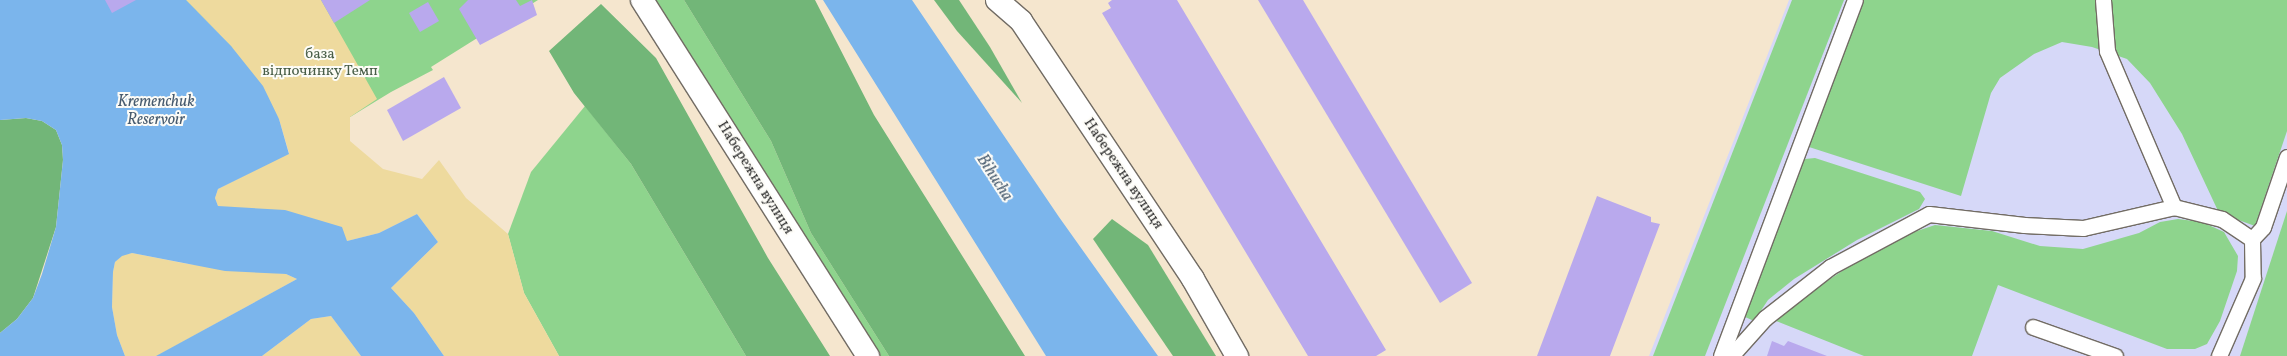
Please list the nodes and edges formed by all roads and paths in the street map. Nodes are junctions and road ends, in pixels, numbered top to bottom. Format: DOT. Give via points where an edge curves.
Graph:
graph roads {
  1 [pos="642,0"];
  2 [pos="997,0"];
  3 [pos="1855,0"];
  4 [pos="2103,0"];
  5 [pos="2287,157"];
  6 [pos="2174,207"];
  7 [pos="2252,239"];
  8 [pos="2033,327"];
  9 [pos="868,356"];
  10 [pos="1238,356"];
  11 [pos="1721,356"];
  12 [pos="1731,356"];
  13 [pos="2115,356"];
  14 [pos="2219,356"];
  1 -- 9 [label="street, Набережна вулиця"];
  2 -- 10 [label="street, Набережна вулиця" via="1021,21 1193,279"];
  3 -- 11 [label="lane"];
  4 -- 6 [label="lane" via="2107,51"];
  5 -- 7 [label="lane" via="2263,227"];
  6 -- 7 [label="lane" via="2222,218"];
  6 -- 12 [label="lane" via="2083,228 2024,225 1929,214 1830,267 1765,318"];
  7 -- 14 [label="lane" via="2253,278"];
  8 -- 13 [label="lane"];
}
